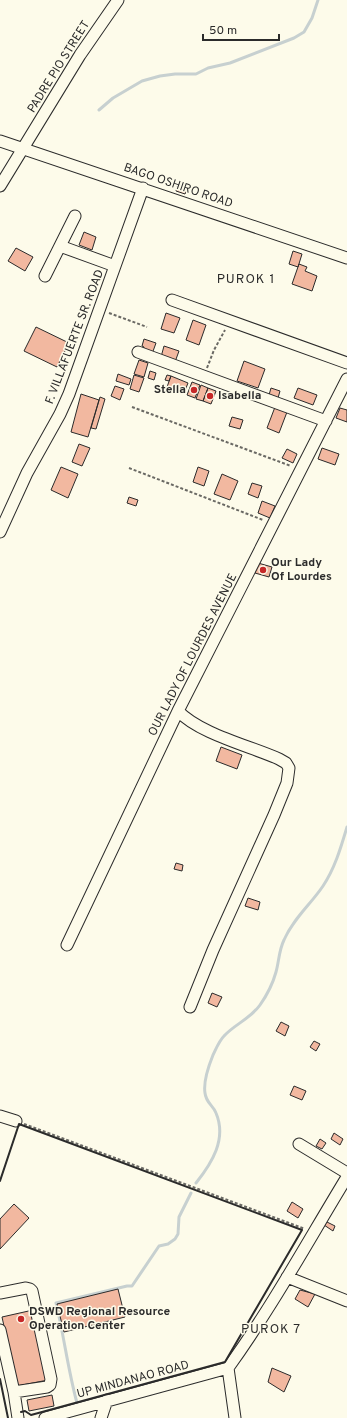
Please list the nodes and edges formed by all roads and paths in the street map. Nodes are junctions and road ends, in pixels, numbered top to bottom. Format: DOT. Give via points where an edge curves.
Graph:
graph roads {
  1 [pos="116,0"];
  2 [pos="0,141"];
  3 [pos="24,149"];
  4 [pos="0,186"];
  5 [pos="143,188"];
  6 [pos="75,216"];
  7 [pos="60,246"];
  8 [pos="347,258"];
  9 [pos="115,266"];
  10 [pos="45,276"];
  11 [pos="172,300"];
  12 [pos="100,310"];
  13 [pos="231,321"];
  14 [pos="147,327"];
  15 [pos="138,352"];
  16 [pos="347,363"];
  17 [pos="205,377"];
  18 [pos="347,379"];
  19 [pos="132,408"];
  20 [pos="326,421"];
  21 [pos="129,468"];
  22 [pos="301,470"];
  23 [pos="5,505"];
  24 [pos="274,524"];
  25 [pos="0,532"];
  26 [pos="178,711"];
  27 [pos="67,945"];
  28 [pos="190,1007"];
  29 [pos="0,1116"];
  30 [pos="16,1121"];
  31 [pos="299,1144"];
  32 [pos="347,1173"];
  33 [pos="347,1177"];
  34 [pos="313,1232"];
  35 [pos="286,1277"];
  36 [pos="0,1293"];
  37 [pos="347,1301"];
  38 [pos="0,1330"];
  39 [pos="228,1368"];
  40 [pos="14,1392"];
  41 [pos="107,1400"];
  42 [pos="18,1418"];
  43 [pos="45,1418"];
  44 [pos="101,1418"];
  45 [pos="235,1418"];
  1 -- 3 [label="street, PADRE PIO STREET"];
  2 -- 3 [label="street, BAGO OSHIRO ROAD"];
  3 -- 4 [label="street, PADRE PIO STREET"];
  3 -- 5 [label="street, BAGO OSHIRO ROAD"];
  5 -- 8 [label="street, BAGO OSHIRO ROAD"];
  5 -- 9 [label="street, F. VILLAFUERTE SR. ROAD"];
  6 -- 7 [label="street"];
  7 -- 9 [label="street"];
  7 -- 10 [label="street"];
  9 -- 12 [label="street, F. VILLAFUERTE SR. ROAD"];
  11 -- 13 [label="street"];
  12 -- 14 [label="path"];
  12 -- 23 [label="street, F. VILLAFUERTE SR. ROAD" via="70,394 18,490"];
  13 -- 16 [label="street"];
  13 -- 17 [label="path" via="214,350"];
  15 -- 17 [label="street"];
  17 -- 20 [label="street"];
  18 -- 20 [label="street, OUR LADY OF LOURDES AVENUE"];
  19 -- 22 [label="path"];
  20 -- 22 [label="street, OUR LADY OF LOURDES AVENUE"];
  21 -- 24 [label="path"];
  22 -- 24 [label="street, OUR LADY OF LOURDES AVENUE"];
  23 -- 25 [label="street, F. VILLAFUERTE SR. ROAD"];
  24 -- 26 [label="street, OUR LADY OF LOURDES AVENUE"];
  26 -- 27 [label="street, OUR LADY OF LOURDES AVENUE"];
  26 -- 28 [label="street" via="191,722 286,763 289,776"];
  29 -- 30 [label="street"];
  30 -- 34 [label="path"];
  31 -- 32 [label="street"];
  33 -- 34 [label="street"];
  34 -- 35 [label="street"];
  35 -- 37 [label="street"];
  35 -- 39 [label="street"];
  36 -- 40 [label="street" via="26,1288 32,1291 51,1379 47,1387"];
  38 -- 40 [label="street"];
  39 -- 41 [label="street, UP MINDANAO ROAD"];
  39 -- 45 [label="street"];
  40 -- 42 [label="street"];
  41 -- 43 [label="street, UP MINDANAO ROAD"];
  41 -- 44 [label="street"];
}
